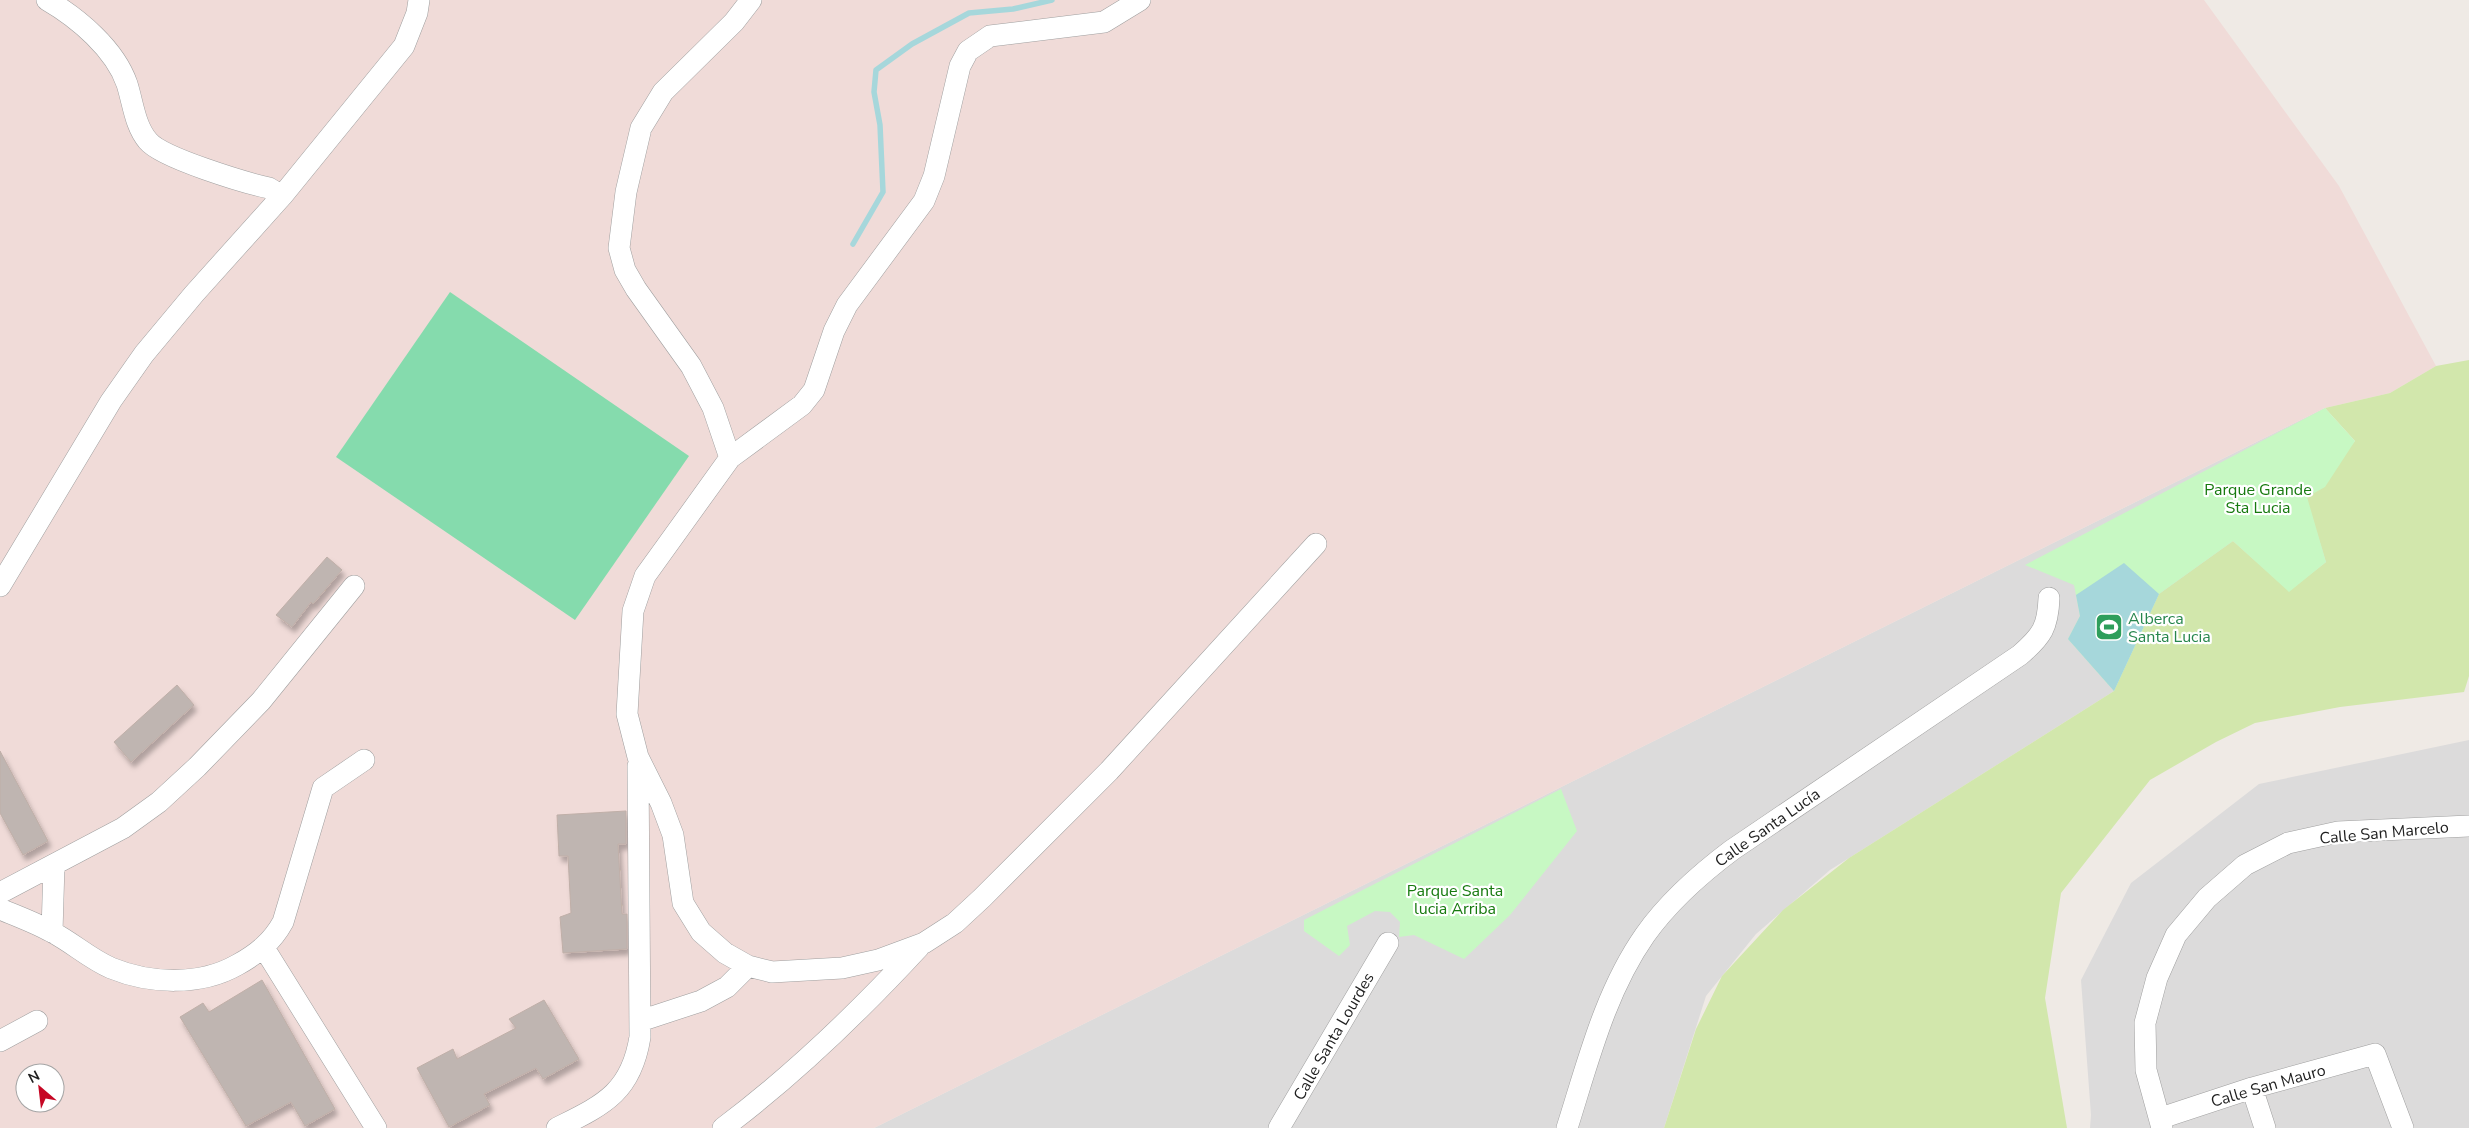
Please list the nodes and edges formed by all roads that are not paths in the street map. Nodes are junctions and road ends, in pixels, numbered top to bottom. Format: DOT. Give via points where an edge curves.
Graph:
graph roads {
  1 [pos="47,0"];
  2 [pos="419,0"];
  3 [pos="751,0"];
  4 [pos="1140,0"];
  5 [pos="282,196"];
  6 [pos="730,458"];
  7 [pos="1316,544"];
  8 [pos="0,586"];
  9 [pos="354,586"];
  10 [pos="2050,598"];
  11 [pos="638,757"];
  12 [pos="364,760"];
  13 [pos="2469,826"];
  14 [pos="54,865"];
  15 [pos="0,893"];
  16 [pos="0,909"];
  17 [pos="52,932"];
  18 [pos="924,943"];
  19 [pos="1388,943"];
  20 [pos="264,948"];
  21 [pos="748,966"];
  22 [pos="37,1021"];
  23 [pos="640,1021"];
  24 [pos="0,1041"];
  25 [pos="2252,1088"];
  26 [pos="2162,1123"];
  27 [pos="376,1128"];
  28 [pos="557,1128"];
  29 [pos="723,1128"];
  30 [pos="1279,1128"];
  31 [pos="1567,1128"];
  32 [pos="2265,1128"];
  33 [pos="2403,1128"];
  1 -- 5 [label="street" via="68,13 106,49 126,82 148,142 169,155 269,188"];
  2 -- 5 [label="street" via="404,46"];
  3 -- 6 [label="street" via="734,22 663,92 641,128 626,192 619,248 625,270 636,289 691,366 713,408"];
  4 -- 6 [label="street" via="1104,22 990,36 968,51 960,66 934,176 924,201 847,305 834,331 814,390 802,405"];
  5 -- 8 [label="street" via="144,354 111,401"];
  6 -- 11 [label="street" via="645,576 633,611 627,714"];
  7 -- 18 [label="street" via="1102,777 955,923"];
  9 -- 14 [label="street" via="261,701 191,773 123,828"];
  10 -- 31 [label="street, Calle Santa Lucía" via="2044,630 2020,655 1732,850 1700,874 1672,902 1645,935 1602,1018"];
  11 -- 21 [label="street" via="673,835 682,902 700,932 725,953"];
  11 -- 23 [label="street"];
  12 -- 20 [label="street" via="323,788 283,922 276,936"];
  13 -- 26 [label="street, Calle San Marcelo" via="2338,832 2288,843 2245,865 2206,898 2176,935 2157,978 2145,1023 2146,1070"];
  14 -- 15 [label="street"];
  14 -- 17 [label="street"];
  16 -- 17 [label="street"];
  17 -- 20 [label="street" via="111,968 147,979 185,980 222,974"];
  18 -- 21 [label="street" via="878,960 842,968 772,972"];
  18 -- 29 [label="street" via="839,1030"];
  19 -- 30 [label="street, Calle Santa Lourdes"];
  20 -- 27 [label="street"];
  21 -- 23 [label="street" via="727,987 701,1001"];
  22 -- 24 [label="street"];
  23 -- 28 [label="street" via="636,1059 626,1080 610,1098"];
  25 -- 26 [label="street, Calle San Mauro"];
  25 -- 32 [label="street"];
  25 -- 33 [label="street, Calle San Mauro" via="2376,1054"];
}
